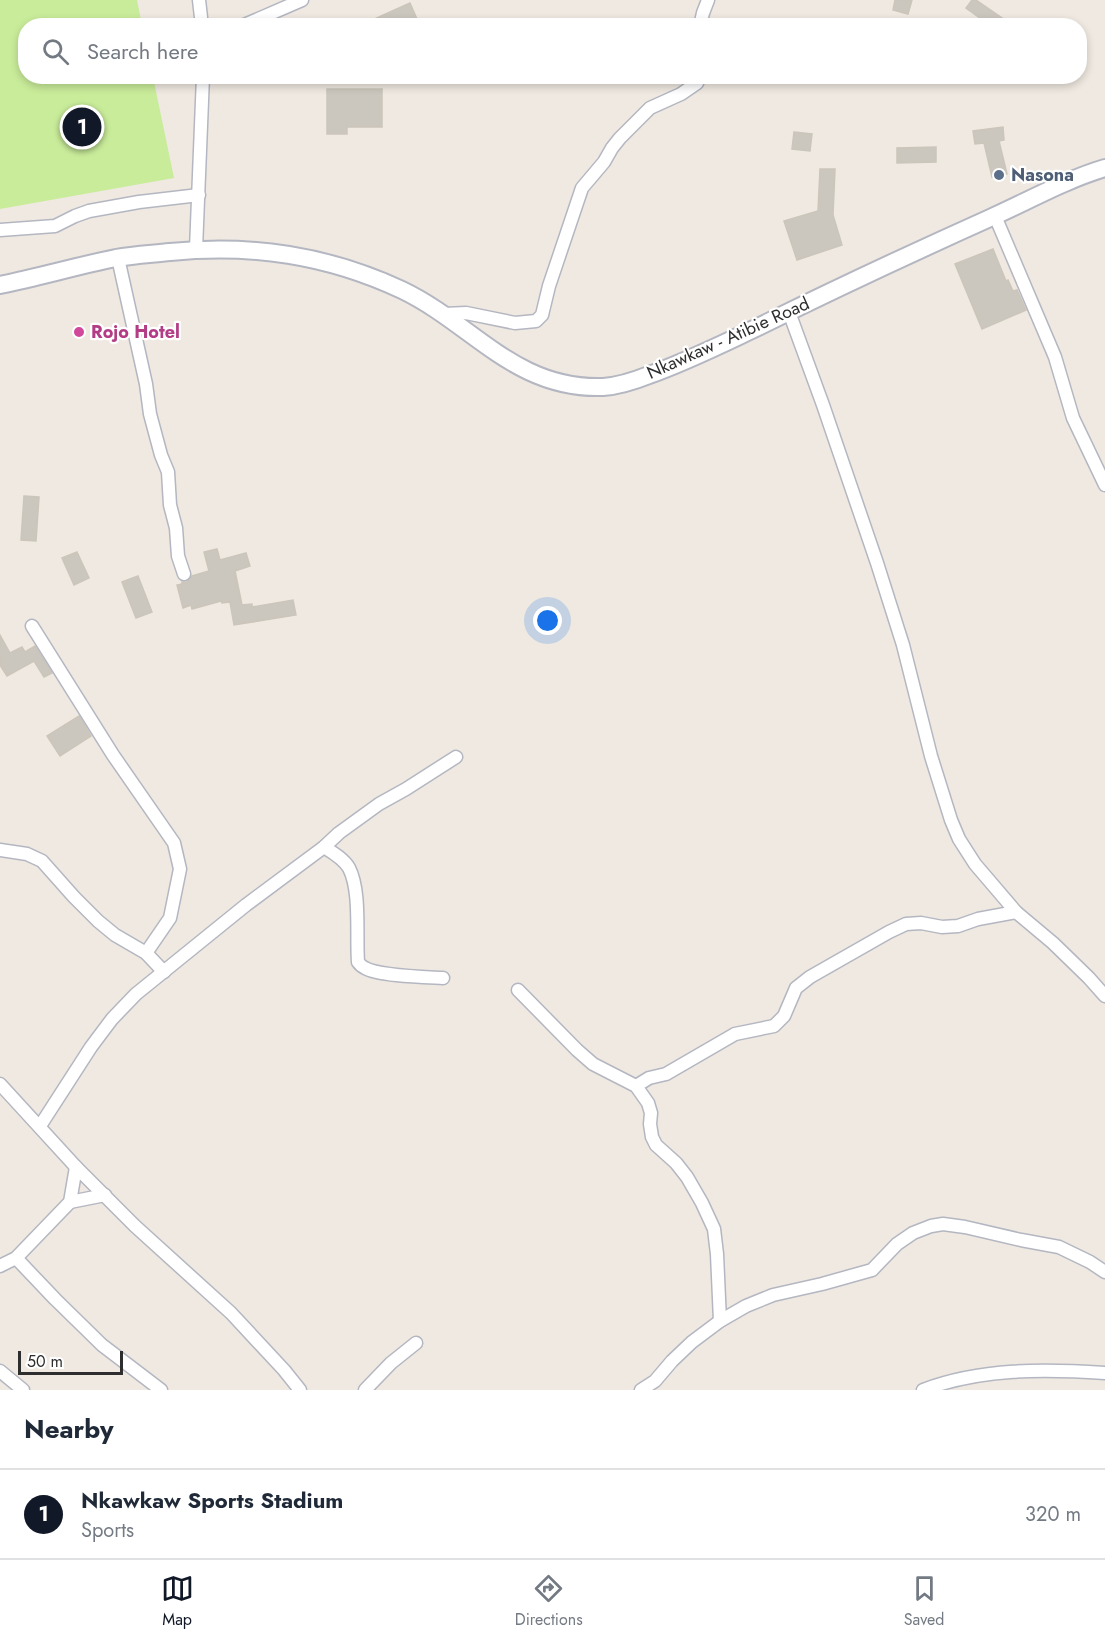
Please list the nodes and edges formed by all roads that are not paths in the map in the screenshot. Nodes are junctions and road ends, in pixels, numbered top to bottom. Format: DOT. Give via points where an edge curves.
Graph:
graph roads {
  1 [pos="199,0"];
  2 [pos="302,0"];
  3 [pos="708,0"];
  4 [pos="201,18"];
  5 [pos="260,18"];
  6 [pos="702,18"];
  7 [pos="203,84"];
  8 [pos="696,84"];
  9 [pos="1105,168"];
  10 [pos="199,195"];
  11 [pos="995,216"];
  12 [pos="0,230"];
  13 [pos="196,249"];
  14 [pos="118,258"];
  15 [pos="0,285"];
  16 [pos="789,312"];
  17 [pos="444,314"];
  18 [pos="1105,485"];
  19 [pos="184,574"];
  20 [pos="32,626"];
  21 [pos="456,757"];
  22 [pos="324,847"];
  23 [pos="0,850"];
  24 [pos="1016,912"];
  25 [pos="146,953"];
  26 [pos="164,972"];
  27 [pos="442,978"];
  28 [pos="518,990"];
  29 [pos="1105,996"];
  30 [pos="0,1084"];
  31 [pos="636,1086"];
  32 [pos="40,1126"];
  33 [pos="76,1167"];
  34 [pos="105,1196"];
  35 [pos="70,1202"];
  36 [pos="16,1258"];
  37 [pos="0,1266"];
  38 [pos="1105,1272"];
  39 [pos="720,1321"];
  40 [pos="416,1343"];
  41 [pos="0,1371"];
  42 [pos="1105,1373"];
  43 [pos="657,1385"];
  44 [pos="23,1390"];
  45 [pos="161,1390"];
  46 [pos="300,1390"];
  47 [pos="365,1390"];
  48 [pos="641,1390"];
  49 [pos="923,1390"];
  1 -- 4 [label="street"];
  2 -- 5 [label="street"];
  3 -- 6 [label="street"];
  7 -- 10 [label="street"];
  8 -- 17 [label="street" via="650,108 620,138 582,188 542,315 536,321 515,323 466,313"];
  9 -- 11 [label="main road, Nkawkaw - Atibie Road"];
  10 -- 12 [label="street" via="89,211 55,226"];
  10 -- 13 [label="street"];
  11 -- 16 [label="main road, Nkawkaw - Atibie Road"];
  11 -- 18 [label="street" via="1055,357 1073,418"];
  13 -- 14 [label="main road, Nkawkaw - Atibie Road"];
  13 -- 17 [label="main road, Nkawkaw - Atibie Road" via="296,255 377,279"];
  14 -- 15 [label="main road, Nkawkaw - Atibie Road"];
  14 -- 19 [label="street" via="150,414 168,472 178,556"];
  16 -- 17 [label="main road, Nkawkaw - Atibie Road" via="659,372 603,387 576,385 530,373 486,347"];
  16 -- 24 [label="street" via="877,563 951,820 975,864"];
  20 -- 25 [label="street" via="174,843 180,869 170,918"];
  21 -- 22 [label="street" via="379,804"];
  22 -- 26 [label="street"];
  22 -- 27 [label="street" via="348,866 354,880 358,962 362,968"];
  23 -- 25 [label="street" via="42,861 98,921"];
  24 -- 29 [label="street"];
  24 -- 31 [label="street" via="958,926 906,924 810,977 796,988 784,1016 774,1026 735,1034 666,1074"];
  25 -- 26 [label="street"];
  26 -- 32 [label="street" via="112,1019"];
  28 -- 31 [label="street" via="593,1064"];
  30 -- 32 [label="street"];
  31 -- 39 [label="street" via="648,1103 656,1145 687,1177 714,1229"];
  32 -- 33 [label="street"];
  33 -- 34 [label="street"];
  33 -- 35 [label="street"];
  34 -- 35 [label="street"];
  34 -- 46 [label="street" via="231,1313"];
  35 -- 36 [label="street"];
  36 -- 37 [label="street"];
  36 -- 45 [label="street" via="102,1345"];
  38 -- 39 [label="street" via="1059,1247 943,1224 913,1233 872,1270 773,1295"];
  39 -- 43 [label="street" via="679,1355"];
  40 -- 47 [label="street"];
  41 -- 44 [label="street"];
  42 -- 49 [label="street" via="990,1374 943,1382"];
  43 -- 48 [label="street"];
}
